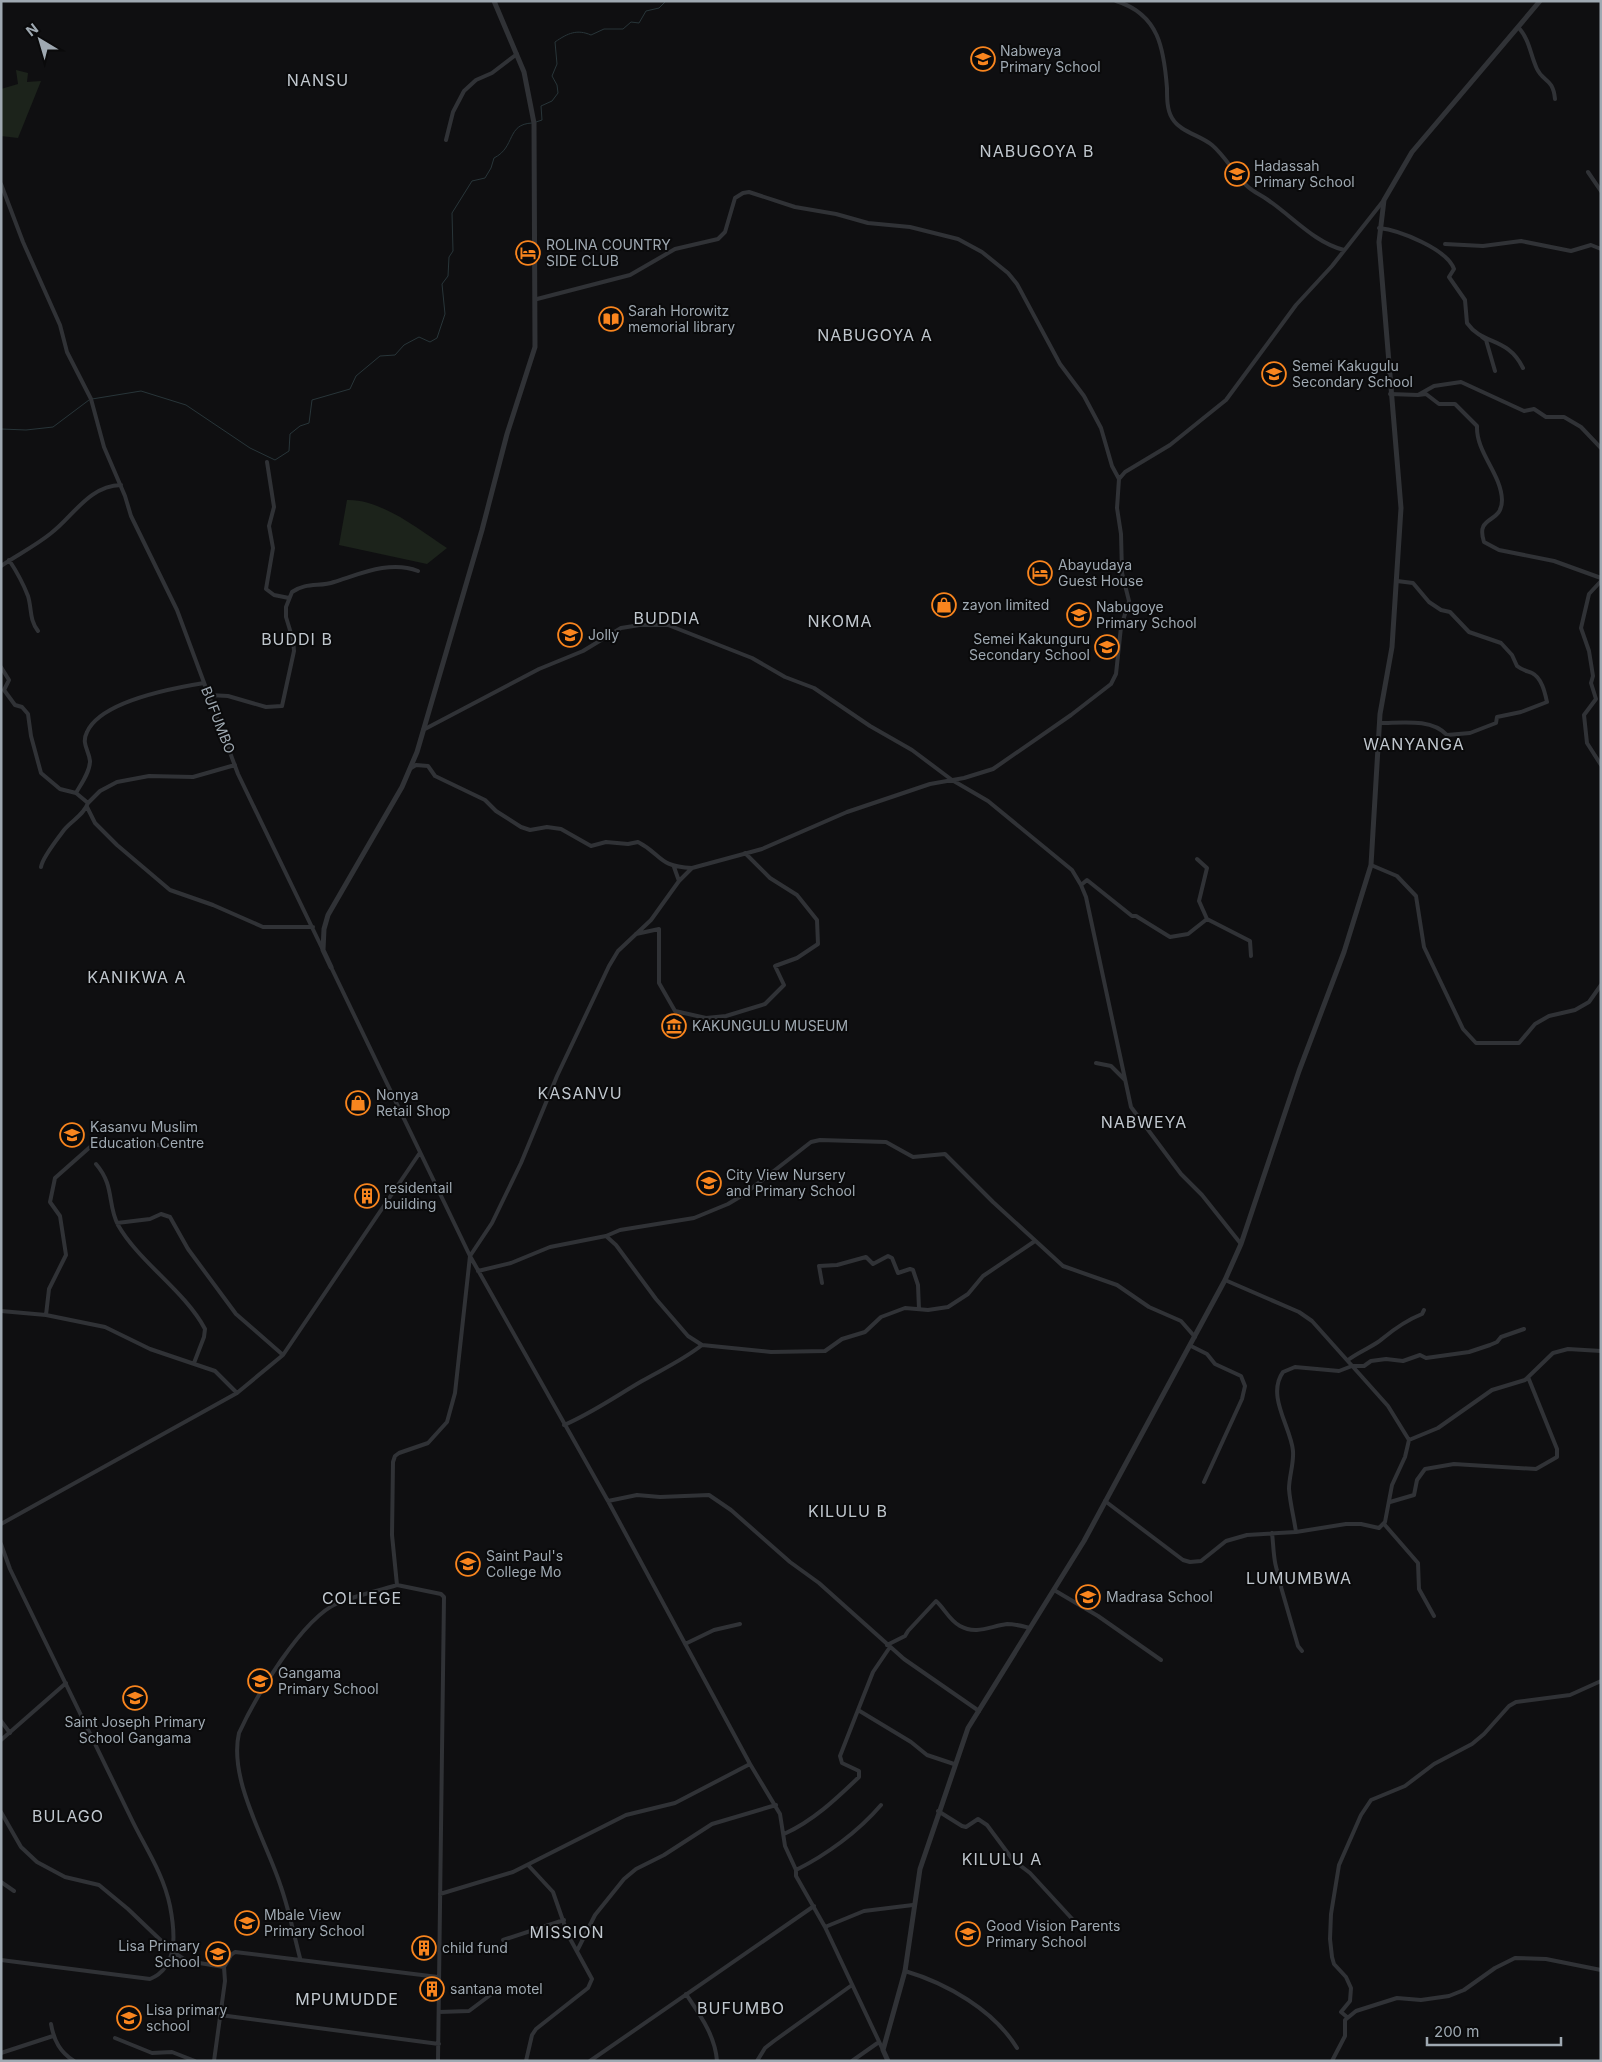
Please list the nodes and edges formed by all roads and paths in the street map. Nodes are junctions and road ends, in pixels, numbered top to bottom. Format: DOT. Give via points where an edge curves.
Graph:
graph roads {
  1 [pos="494,1"];
  2 [pos="1116,1"];
  3 [pos="1540,1"];
  4 [pos="1519,28"];
  5 [pos="517,54"];
  6 [pos="1555,99"];
  7 [pos="446,140"];
  8 [pos="1588,172"];
  9 [pos="1,184"];
  10 [pos="1601,191"];
  11 [pos="1384,200"];
  12 [pos="1379,228"];
  13 [pos="1445,244"];
  14 [pos="1601,249"];
  15 [pos="1344,250"];
  16 [pos="537,299"];
  17 [pos="1480,336"];
  18 [pos="1523,368"];
  19 [pos="1495,371"];
  20 [pos="1390,394"];
  21 [pos="1418,395"];
  22 [pos="1601,448"];
  23 [pos="267,462"];
  24 [pos="1119,479"];
  25 [pos="121,485"];
  26 [pos="9,560"];
  27 [pos="1,566"];
  28 [pos="418,571"];
  29 [pos="1601,580"];
  30 [pos="1397,581"];
  31 [pos="289,598"];
  32 [pos="38,631"];
  33 [pos="1,667"];
  34 [pos="204,683"];
  35 [pos="209,695"];
  36 [pos="1380,723"];
  37 [pos="423,730"];
  38 [pos="1601,765"];
  39 [pos="235,766"];
  40 [pos="409,769"];
  41 [pos="974,775"];
  42 [pos="952,780"];
  43 [pos="963,786"];
  44 [pos="76,793"];
  45 [pos="88,805"];
  46 [pos="745,852"];
  47 [pos="1197,859"];
  48 [pos="1371,865"];
  49 [pos="41,867"];
  50 [pos="674,867"];
  51 [pos="692,868"];
  52 [pos="679,881"];
  53 [pos="1081,885"];
  54 [pos="1207,919"];
  55 [pos="313,926"];
  56 [pos="635,934"];
  57 [pos="323,950"];
  58 [pos="1251,956"];
  59 [pos="331,968"];
  60 [pos="1601,985"];
  61 [pos="1096,1062"];
  62 [pos="1127,1081"];
  63 [pos="175,1148"];
  64 [pos="419,1154"];
  65 [pos="96,1164"];
  66 [pos="117,1223"];
  67 [pos="606,1236"];
  68 [pos="1035,1241"];
  69 [pos="1241,1244"];
  70 [pos="470,1256"];
  71 [pos="478,1271"];
  72 [pos="1225,1280"];
  73 [pos="822,1283"];
  74 [pos="919,1309"];
  75 [pos="1424,1310"];
  76 [pos="1,1311"];
  77 [pos="46,1315"];
  78 [pos="1524,1329"];
  79 [pos="1195,1338"];
  80 [pos="702,1345"];
  81 [pos="1191,1346"];
  82 [pos="1601,1351"];
  83 [pos="283,1355"];
  84 [pos="1348,1360"];
  85 [pos="194,1363"];
  86 [pos="1352,1366"];
  87 [pos="1528,1377"];
  88 [pos="237,1393"];
  89 [pos="564,1425"];
  90 [pos="1409,1440"];
  91 [pos="1204,1482"];
  92 [pos="608,1501"];
  93 [pos="1105,1501"];
  94 [pos="1390,1502"];
  95 [pos="1,1524"];
  96 [pos="1384,1524"];
  97 [pos="1296,1532"];
  98 [pos="1272,1533"];
  99 [pos="1,1544"];
  100 [pos="397,1585"];
  101 [pos="1054,1590"];
  102 [pos="1434,1616"];
  103 [pos="740,1624"];
  104 [pos="1031,1629"];
  105 [pos="685,1644"];
  106 [pos="889,1646"];
  107 [pos="1302,1651"];
  108 [pos="1161,1660"];
  109 [pos="1601,1681"];
  110 [pos="66,1683"];
  111 [pos="858,1710"];
  112 [pos="980,1711"];
  113 [pos="1,1721"];
  114 [pos="10,1732"];
  115 [pos="1,1740"];
  116 [pos="750,1764"];
  117 [pos="954,1764"];
  118 [pos="776,1805"];
  119 [pos="881,1806"];
  120 [pos="938,1811"];
  121 [pos="1,1812"];
  122 [pos="784,1834"];
  123 [pos="528,1866"];
  124 [pos="796,1870"];
  125 [pos="1,1882"];
  126 [pos="14,1891"];
  127 [pos="440,1894"];
  128 [pos="913,1905"];
  129 [pos="814,1906"];
  130 [pos="564,1920"];
  131 [pos="1075,1922"];
  132 [pos="825,1927"];
  133 [pos="503,1940"];
  134 [pos="578,1949"];
  135 [pos="173,1952"];
  136 [pos="300,1958"];
  137 [pos="1,1960"];
  138 [pos="224,1966"];
  139 [pos="1601,1970"];
  140 [pos="905,1971"];
  141 [pos="438,1978"];
  142 [pos="852,1985"];
  143 [pos="497,1990"];
  144 [pos="686,1994"];
  145 [pos="438,2012"];
  146 [pos="220,2015"];
  147 [pos="1347,2017"];
  148 [pos="51,2024"];
  149 [pos="53,2036"];
  150 [pos="115,2038"];
  151 [pos="879,2042"];
  152 [pos="439,2044"];
  153 [pos="1017,2048"];
  154 [pos="883,2050"];
  155 [pos="1,2053"];
  156 [pos="74,2061"];
  157 [pos="195,2061"];
  158 [pos="214,2061"];
  159 [pos="438,2061"];
  160 [pos="526,2061"];
  161 [pos="590,2061"];
  162 [pos="717,2061"];
  163 [pos="757,2061"];
  164 [pos="852,2061"];
  165 [pos="888,2061"];
  166 [pos="1332,2061"];
  1 -- 5 [label="street"];
  2 -- 15 [label="street" via="1133,7 1141,14 1161,44 1165,55 1170,114 1176,123 1212,145 1249,188 1327,244"];
  3 -- 4 [label="street"];
  4 -- 6 [label="street" via="1527,38 1537,70 1552,85"];
  4 -- 11 [label="street" via="1421,140"];
  5 -- 7 [label="street" via="464,91 453,112"];
  5 -- 16 [label="street" via="529,90 534,123"];
  8 -- 10 [label="street"];
  9 -- 25 [label="street, BUFUMBO" via="58,318 67,352 91,399 104,447"];
  11 -- 12 [label="street"];
  11 -- 15 [label="street"];
  12 -- 17 [label="street" via="1410,235 1446,256 1454,269 1449,277 1465,300 1467,323"];
  12 -- 20 [label="street"];
  13 -- 14 [label="street" via="1483,246 1521,241 1571,251 1591,245"];
  15 -- 24 [label="street" via="1296,304 1226,400 1170,446"];
  16 -- 24 [label="street" via="630,275 675,249 718,239 724,232 736,198 749,192 795,207 868,223 910,226 958,239 982,252 1017,284 1060,364 1084,396 1101,428"];
  16 -- 37 [label="street" via="534,356 507,434"];
  17 -- 18 [label="street" via="1506,346"];
  17 -- 19 [label="street" via="1486,340"];
  20 -- 21 [label="street"];
  20 -- 30 [label="street" via="1400,489"];
  21 -- 22 [label="street" via="1434,386 1461,382 1524,411 1534,409 1546,417 1564,417 1581,427"];
  21 -- 29 [label="street" via="1426,394 1439,404 1455,404 1478,426 1478,441 1502,498 1494,518 1483,525 1484,542 1499,550 1554,562"];
  23 -- 31 [label="street" via="274,507 269,526 273,548 266,589 274,595"];
  24 -- 41 [label="street" via="1117,508 1122,573 1129,601 1121,627 1115,678 1099,695 1046,733 993,769"];
  25 -- 26 [label="street" via="110,485 97,491 50,534"];
  25 -- 34 [label="street, BUFUMBO" via="131,516 177,610"];
  26 -- 27 [label="street"];
  26 -- 32 [label="street" via="21,578 28,597 29,614"];
  28 -- 31 [label="street" via="405,568 361,571 348,579 306,585 295,590"];
  29 -- 38 [label="street" via="1589,594 1581,628 1589,651 1591,683 1596,699 1584,715 1587,743"];
  30 -- 36 [label="street" via="1392,647"];
  30 -- 36 [label="street" via="1413,583 1429,602 1450,612 1469,632 1500,643 1517,666 1537,678 1547,702 1497,717 1496,723 1470,733 1447,735 1439,727"];
  31 -- 35 [label="street" via="286,616 294,651 282,706 266,707 228,696"];
  33 -- 44 [label="street" via="9,680 4,690 30,718 39,770 60,789"];
  34 -- 35 [label="street, BUFUMBO"];
  34 -- 44 [label="street" via="143,696 103,714 87,732 84,743 90,761"];
  35 -- 39 [label="street, BUFUMBO"];
  36 -- 48 [label="street"];
  37 -- 40 [label="street"];
  37 -- 42 [label="street" via="528,675 583,651 614,631 640,625 668,625 752,658 785,677 814,688 917,753"];
  39 -- 45 [label="street" via="193,777 149,776 117,782 100,791"];
  39 -- 55 [label="street, BUFUMBO"];
  40 -- 50 [label="street" via="416,765 428,766 435,776 485,800 520,827 530,830 561,829 591,846 606,842 638,842"];
  40 -- 57 [label="street" via="402,787 328,915"];
  41 -- 42 [label="street"];
  41 -- 43 [label="street"];
  42 -- 43 [label="street"];
  42 -- 46 [label="street" via="930,784 847,812 773,844"];
  43 -- 53 [label="street" via="988,801 1055,854"];
  44 -- 45 [label="street"];
  45 -- 49 [label="street" via="82,816 64,830 42,859"];
  45 -- 55 [label="street" via="95,823 170,890 213,904 263,927"];
  46 -- 51 [label="street"];
  46 -- 56 [label="street" via="770,878 797,895 817,920 818,944 797,958 775,966 784,985 765,1004 726,1016 706,1018 675,1011 659,983 659,929"];
  47 -- 54 [label="street" via="1207,868 1199,901"];
  48 -- 60 [label="street" via="1397,876 1416,896 1424,947 1463,1029 1476,1043 1519,1043 1535,1024 1589,1002"];
  48 -- 69 [label="street" via="1347,944 1299,1071"];
  50 -- 51 [label="street"];
  50 -- 52 [label="street"];
  51 -- 52 [label="street"];
  52 -- 56 [label="street" via="657,912"];
  53 -- 54 [label="street" via="1087,880 1132,916 1167,936 1188,934"];
  53 -- 62 [label="street"];
  54 -- 58 [label="street" via="1250,941"];
  55 -- 57 [label="street, BUFUMBO"];
  56 -- 70 [label="street" via="609,966 505,1197"];
  57 -- 59 [label="street"];
  59 -- 64 [label="street"];
  61 -- 62 [label="street" via="1111,1066"];
  62 -- 69 [label="street" via="1131,1107 1138,1119"];
  63 -- 77 [label="street" via="98,1140 55,1178 50,1202 60,1216 66,1255 49,1289"];
  64 -- 70 [label="street"];
  64 -- 83 [label="street"];
  65 -- 66 [label="street" via="110,1187"];
  66 -- 83 [label="street" via="150,1219 161,1214 170,1217 188,1249 236,1314"];
  66 -- 85 [label="street" via="203,1325 204,1337"];
  67 -- 68 [label="street" via="631,1227 694,1218 728,1204 811,1142 827,1139 886,1142 914,1157 945,1154"];
  67 -- 71 [label="street" via="550,1247 511,1263"];
  67 -- 80 [label="street" via="616,1244 674,1321"];
  68 -- 74 [label="street" via="983,1276 968,1294 948,1307"];
  68 -- 79 [label="street" via="1063,1266 1108,1281 1149,1307 1181,1321"];
  69 -- 72 [label="street"];
  70 -- 71 [label="street"];
  70 -- 100 [label="street" via="455,1392 447,1422 428,1443 399,1453 393,1462 392,1535"];
  71 -- 89 [label="street"];
  72 -- 79 [label="street"];
  72 -- 84 [label="street" via="1307,1316"];
  73 -- 74 [label="street" via="818,1266 837,1265 866,1257 873,1264 888,1256 898,1273 910,1268 913,1270 918,1285"];
  74 -- 80 [label="street" via="905,1308 881,1317 865,1332 842,1339 825,1351 771,1352"];
  75 -- 84 [label="street"];
  76 -- 77 [label="street"];
  77 -- 85 [label="street" via="105,1327 150,1348"];
  78 -- 86 [label="street" via="1501,1337 1490,1346 1469,1352 1426,1358 1420,1355 1403,1361 1386,1359"];
  79 -- 81 [label="street"];
  80 -- 89 [label="street" via="587,1416"];
  81 -- 91 [label="street" via="1207,1354 1215,1364 1241,1376 1245,1386"];
  81 -- 93 [label="street"];
  82 -- 87 [label="street" via="1559,1350"];
  83 -- 88 [label="street"];
  84 -- 86 [label="street"];
  85 -- 88 [label="street" via="222,1375"];
  86 -- 90 [label="street" via="1396,1415"];
  86 -- 97 [label="street" via="1339,1371 1289,1368 1280,1377 1280,1411 1293,1449 1289,1488"];
  87 -- 90 [label="street" via="1492,1390 1438,1428"];
  87 -- 94 [label="street" via="1557,1449 1557,1457 1536,1469 1454,1464 1425,1470 1417,1480 1414,1495"];
  88 -- 95 [label="street"];
  89 -- 92 [label="street"];
  90 -- 94 [label="street" via="1392,1485"];
  92 -- 105 [label="street"];
  92 -- 106 [label="street" via="637,1495 709,1496 820,1583"];
  93 -- 98 [label="street" via="1190,1562 1201,1561 1226,1541"];
  93 -- 101 [label="street"];
  94 -- 96 [label="street"];
  96 -- 97 [label="street" via="1376,1528 1346,1524"];
  96 -- 102 [label="street" via="1418,1563 1419,1589"];
  97 -- 98 [label="street"];
  98 -- 107 [label="street" via="1274,1559 1282,1581 1280,1588"];
  99 -- 110 [label="street"];
  100 -- 127 [label="street" via="444,1597"];
  100 -- 136 [label="street" via="337,1603 315,1620 293,1644 239,1733 236,1745 244,1792 281,1887"];
  101 -- 104 [label="street"];
  101 -- 108 [label="street"];
  103 -- 105 [label="street" via="714,1630"];
  104 -- 106 [label="street" via="1006,1624 969,1630 952,1620 936,1601 905,1636"];
  104 -- 112 [label="street"];
  105 -- 116 [label="street"];
  106 -- 111 [label="street" via="873,1672"];
  106 -- 112 [label="street"];
  109 -- 147 [label="street" via="1570,1695 1516,1702 1472,1744 1434,1764 1405,1786 1367,1805 1339,1865 1332,1914 1332,1957 1352,1988 1350,2001 1341,2010"];
  110 -- 114 [label="street"];
  110 -- 135 [label="street" via="162,1879 170,1906"];
  111 -- 117 [label="street" via="911,1742 927,1756"];
  111 -- 122 [label="street" via="840,1756 842,1763 859,1771 859,1777 808,1821"];
  112 -- 117 [label="street" via="968,1728"];
  113 -- 114 [label="street"];
  114 -- 115 [label="street"];
  116 -- 118 [label="street"];
  116 -- 123 [label="street" via="675,1803 626,1815"];
  117 -- 120 [label="street"];
  118 -- 122 [label="street"];
  118 -- 134 [label="street" via="712,1824 636,1870 624,1879 595,1915"];
  119 -- 124 [label="street" via="814,1861"];
  120 -- 128 [label="street"];
  120 -- 131 [label="street" via="962,1826 966,1827 978,1819 987,1825 1013,1860 1026,1869"];
  121 -- 135 [label="street" via="21,1846 36,1862 65,1877 99,1885"];
  122 -- 124 [label="street"];
  123 -- 127 [label="street"];
  123 -- 130 [label="street" via="550,1886"];
  124 -- 129 [label="street" via="796,1876"];
  125 -- 126 [label="street"];
  127 -- 141 [label="street"];
  128 -- 132 [label="street" via="864,1910"];
  128 -- 140 [label="street"];
  129 -- 132 [label="street"];
  129 -- 144 [label="street"];
  130 -- 133 [label="street"];
  130 -- 134 [label="street" via="568,1935"];
  132 -- 142 [label="street"];
  134 -- 160 [label="street" via="592,1979 591,1984 536,2029"];
  135 -- 137 [label="street" via="164,1971 150,1979"];
  135 -- 138 [label="street" via="194,1963"];
  136 -- 138 [label="street" via="240,1951 231,1955"];
  136 -- 141 [label="street"];
  138 -- 146 [label="street"];
  139 -- 147 [label="street" via="1546,1959 1515,1958 1449,1996 1421,2000 1397,1998 1360,2009"];
  140 -- 153 [label="street" via="946,1986 986,2013 1001,2025"];
  140 -- 154 [label="street"];
  141 -- 145 [label="street"];
  142 -- 151 [label="street"];
  142 -- 163 [label="street" via="765,2048"];
  143 -- 145 [label="street" via="469,2012"];
  144 -- 161 [label="street"];
  144 -- 162 [label="street" via="708,2027"];
  145 -- 152 [label="street"];
  146 -- 152 [label="street"];
  146 -- 158 [label="street"];
  147 -- 166 [label="street" via="1344,2040"];
  148 -- 149 [label="street"];
  149 -- 155 [label="street"];
  149 -- 156 [label="street" via="60,2050"];
  150 -- 157 [label="street" via="152,2053 172,2052"];
  151 -- 154 [label="street"];
  151 -- 164 [label="street"];
  152 -- 159 [label="street"];
  154 -- 165 [label="street"];
}
